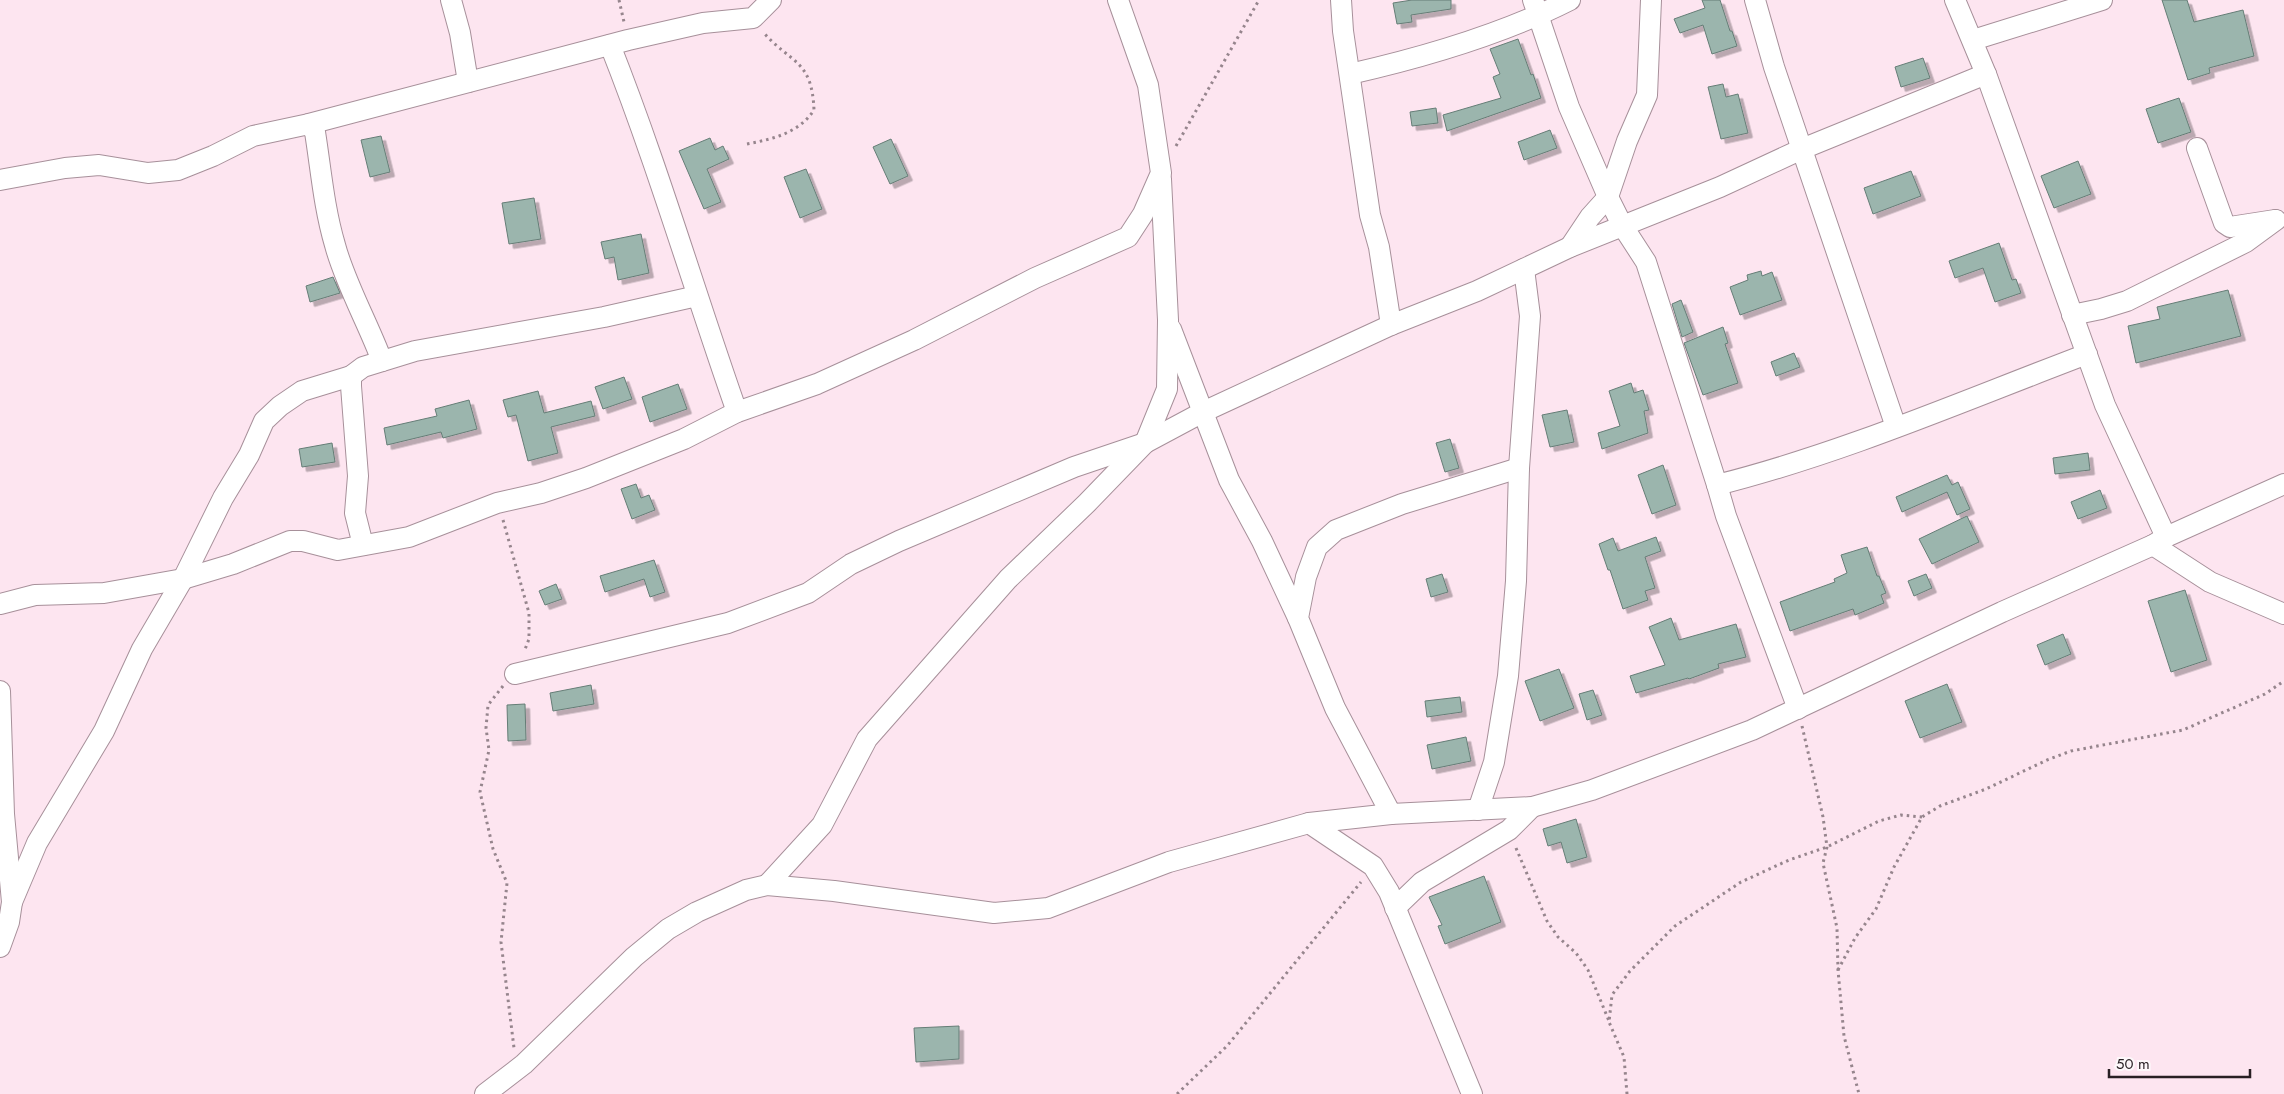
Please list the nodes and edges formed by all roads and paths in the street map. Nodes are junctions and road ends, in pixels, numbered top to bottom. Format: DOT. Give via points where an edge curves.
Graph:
graph roads {
  1 [pos="451,0"];
  2 [pos="771,0"];
  3 [pos="1118,0"];
  4 [pos="1259,0"];
  5 [pos="1341,0"];
  6 [pos="1570,0"];
  7 [pos="1651,0"];
  8 [pos="1755,0"];
  9 [pos="1955,0"];
  10 [pos="2102,0"];
  11 [pos="1535,8"];
  12 [pos="753,18"];
  13 [pos="1973,40"];
  14 [pos="610,45"];
  15 [pos="1350,74"];
  16 [pos="1986,74"];
  17 [pos="468,82"];
  18 [pos="308,124"];
  19 [pos="747,144"];
  20 [pos="1176,147"];
  21 [pos="2197,148"];
  22 [pos="1802,149"];
  23 [pos="1161,173"];
  24 [pos="0,180"];
  25 [pos="1608,197"];
  26 [pos="2280,219"];
  27 [pos="1622,225"];
  28 [pos="1570,247"];
  29 [pos="1524,269"];
  30 [pos="697,296"];
  31 [pos="2072,315"];
  32 [pos="1168,320"];
  33 [pos="1391,325"];
  34 [pos="2087,354"];
  35 [pos="382,361"];
  36 [pos="351,376"];
  37 [pos="737,412"];
  38 [pos="1203,412"];
  39 [pos="1896,427"];
  40 [pos="1144,443"];
  41 [pos="1519,468"];
  42 [pos="2284,484"];
  43 [pos="1717,485"];
  44 [pos="497,503"];
  45 [pos="2160,541"];
  46 [pos="363,545"];
  47 [pos="183,579"];
  48 [pos="0,604"];
  49 [pos="2284,614"];
  50 [pos="1298,618"];
  51 [pos="515,674"];
  52 [pos="2284,681"];
  53 [pos="0,691"];
  54 [pos="1798,709"];
  55 [pos="1532,807"];
  56 [pos="1478,810"];
  57 [pos="1391,814"];
  58 [pos="1922,817"];
  59 [pos="1309,823"];
  60 [pos="1509,830"];
  61 [pos="1827,847"];
  62 [pos="1374,866"];
  63 [pos="767,884"];
  64 [pos="12,902"];
  65 [pos="1396,908"];
  66 [pos="0,947"];
  67 [pos="1838,970"];
  68 [pos="1609,1022"];
  69 [pos="516,1070"];
  70 [pos="485,1094"];
  71 [pos="1177,1094"];
  72 [pos="1472,1094"];
  73 [pos="1627,1094"];
  74 [pos="1859,1094"];
  1 -- 17 [label="street"];
  2 -- 12 [label="street"];
  3 -- 23 [label="street" via="1148,85"];
  4 -- 20 [label="path"];
  5 -- 15 [label="street"];
  6 -- 11 [label="street"];
  7 -- 25 [label="street" via="1647,95"];
  8 -- 22 [label="street"];
  9 -- 13 [label="street"];
  10 -- 13 [label="street"];
  11 -- 15 [label="street" via="1421,58"];
  11 -- 25 [label="street" via="1569,107"];
  12 -- 14 [label="street" via="703,23"];
  12 -- 19 [label="path" via="773,43 802,66 814,95 814,110 807,121 791,132"];
  13 -- 16 [label="street"];
  14 -- 17 [label="street"];
  14 -- 30 [label="street" via="641,121"];
  15 -- 33 [label="street" via="1370,215 1379,248"];
  16 -- 22 [label="street"];
  16 -- 31 [label="street"];
  17 -- 18 [label="street"];
  18 -- 24 [label="street" via="253,136 178,170 148,173 99,165"];
  18 -- 35 [label="street" via="315,132 335,245"];
  21 -- 26 [label="street" via="2224,224 2230,227"];
  22 -- 27 [label="street" via="1720,187"];
  22 -- 39 [label="street"];
  23 -- 32 [label="street"];
  23 -- 37 [label="street" via="1143,214 1128,237 1035,278 914,340 817,384"];
  25 -- 27 [label="street"];
  25 -- 28 [label="street"];
  26 -- 31 [label="street" via="2246,242 2128,301"];
  27 -- 28 [label="street"];
  27 -- 43 [label="street" via="1646,262"];
  28 -- 29 [label="street"];
  29 -- 33 [label="street"];
  29 -- 41 [label="street" via="1530,316"];
  30 -- 35 [label="street" via="604,317 415,351"];
  30 -- 37 [label="street"];
  31 -- 34 [label="street"];
  32 -- 38 [label="street"];
  32 -- 40 [label="street" via="1167,389"];
  33 -- 38 [label="street"];
  34 -- 39 [label="street"];
  34 -- 45 [label="street" via="2104,405"];
  35 -- 36 [label="street" via="363,367"];
  36 -- 46 [label="street" via="358,476 356,513"];
  36 -- 47 [label="street" via="302,391 264,421"];
  37 -- 44 [label="street" via="684,439 586,478"];
  38 -- 40 [label="street"];
  38 -- 50 [label="street" via="1229,480"];
  39 -- 43 [label="street" via="1844,448"];
  40 -- 51 [label="street" via="1074,466 899,541 851,564 808,593 728,623"];
  40 -- 63 [label="street" via="1008,579 867,739 822,825"];
  41 -- 50 [label="street" via="1402,504 1336,530 1317,548 1306,577"];
  41 -- 56 [label="street" via="1516,581 1508,676 1494,762"];
  42 -- 45 [label="street"];
  43 -- 54 [label="street"];
  44 -- 46 [label="street" via="409,537"];
  44 -- 51 [label="path" via="528,613 529,639"];
  45 -- 49 [label="street" via="2210,582"];
  45 -- 54 [label="street"];
  46 -- 47 [label="street" via="338,550 303,540 290,541 233,564"];
  47 -- 48 [label="street" via="104,592 35,595"];
  47 -- 64 [label="street" via="142,649 104,730 37,843"];
  50 -- 57 [label="street" via="1335,708"];
  51 -- 69 [label="path" via="488,705 486,728 489,750 480,792 493,849 507,884 501,942"];
  52 -- 58 [label="path" via="2265,694 2183,730 2071,751 1940,806"];
  53 -- 64 [label="street" via="4,814"];
  54 -- 55 [label="street" via="1752,730 1592,790"];
  54 -- 61 [label="path" via="1813,767"];
  55 -- 56 [label="street"];
  55 -- 60 [label="street"];
  56 -- 57 [label="street"];
  57 -- 59 [label="street"];
  58 -- 61 [label="path" via="1901,815 1879,820"];
  58 -- 67 [label="path" via="1894,867 1876,909"];
  59 -- 62 [label="street"];
  59 -- 63 [label="street" via="1169,862 1048,908 994,913 834,890"];
  60 -- 65 [label="street" via="1422,882"];
  60 -- 68 [label="path" via="1548,921 1588,970"];
  61 -- 67 [label="path" via="1823,863 1837,928"];
  61 -- 68 [label="path" via="1742,882 1675,926 1630,971 1612,995"];
  62 -- 65 [label="street"];
  62 -- 71 [label="path" via="1227,1046"];
  63 -- 69 [label="street" via="697,912 668,929 634,957"];
  64 -- 66 [label="street"];
  65 -- 72 [label="street"];
  67 -- 74 [label="path" via="1844,1036"];
  68 -- 73 [label="path" via="1624,1057"];
  69 -- 70 [label="street"];
}
